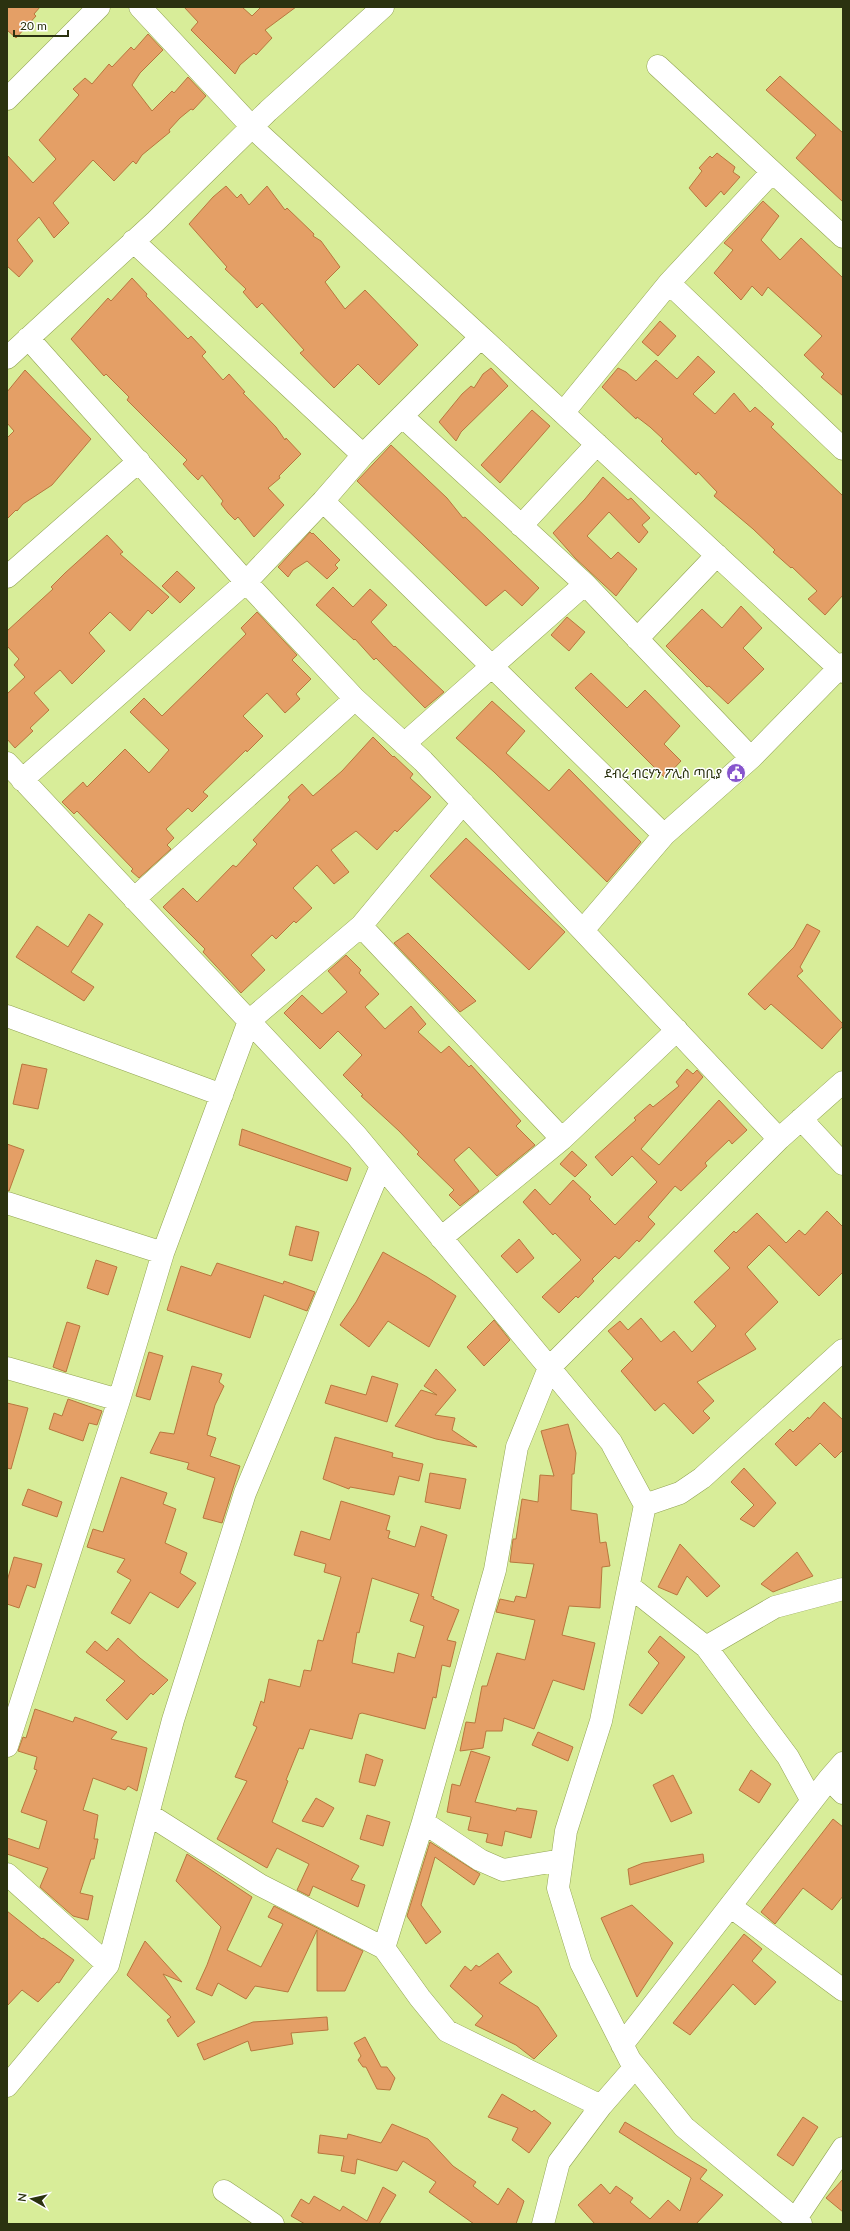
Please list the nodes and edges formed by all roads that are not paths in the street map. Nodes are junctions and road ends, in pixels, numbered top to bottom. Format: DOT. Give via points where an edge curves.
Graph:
graph roads {
  1 [pos="99,7"];
  2 [pos="140,7"];
  3 [pos="383,7"];
  4 [pos="658,66"];
  5 [pos="7,99"];
  6 [pos="252,127"];
  7 [pos="772,172"];
  8 [pos="843,237"];
  9 [pos="134,241"];
  10 [pos="669,283"];
  11 [pos="481,337"];
  12 [pos="28,338"];
  13 [pos="7,358"];
  14 [pos="563,413"];
  15 [pos="402,416"];
  16 [pos="597,444"];
  17 [pos="843,449"];
  18 [pos="363,455"];
  19 [pos="139,461"];
  20 [pos="323,501"];
  21 [pos="521,526"];
  22 [pos="717,555"];
  23 [pos="7,576"];
  24 [pos="246,582"];
  25 [pos="585,584"];
  26 [pos="637,639"];
  27 [pos="491,666"];
  28 [pos="842,668"];
  29 [pos="355,699"];
  30 [pos="404,744"];
  31 [pos="751,758"];
  32 [pos="7,763"];
  33 [pos="22,780"];
  34 [pos="463,803"];
  35 [pos="664,835"];
  36 [pos="134,899"];
  37 [pos="361,926"];
  38 [pos="583,930"];
  39 [pos="7,1016"];
  40 [pos="249,1021"];
  41 [pos="677,1030"];
  42 [pos="843,1082"];
  43 [pos="222,1095"];
  44 [pos="802,1119"];
  45 [pos="562,1139"];
  46 [pos="779,1139"];
  47 [pos="843,1164"];
  48 [pos="381,1166"];
  49 [pos="7,1203"];
  50 [pos="441,1238"];
  51 [pos="163,1254"];
  52 [pos="843,1350"];
  53 [pos="7,1368"];
  54 [pos="549,1368"];
  55 [pos="119,1400"];
  56 [pos="646,1505"];
  57 [pos="629,1586"];
  58 [pos="843,1589"];
  59 [pos="706,1647"];
  60 [pos="7,1746"];
  61 [pos="838,1778"];
  62 [pos="812,1801"];
  63 [pos="148,1814"];
  64 [pos="423,1822"];
  65 [pos="562,1860"];
  66 [pos="11,1885"];
  67 [pos="730,1906"];
  68 [pos="384,1948"];
  69 [pos="108,1965"];
  70 [pos="843,1990"];
  71 [pos="622,2045"];
  72 [pos="635,2067"];
  73 [pos="7,2086"];
  74 [pos="601,2106"];
  75 [pos="843,2148"];
  76 [pos="224,2191"];
  77 [pos="798,2222"];
  78 [pos="273,2224"];
  79 [pos="543,2224"];
  1 -- 5 [label="street"];
  2 -- 6 [label="street"];
  3 -- 6 [label="street"];
  4 -- 7 [label="street"];
  6 -- 9 [label="street"];
  6 -- 11 [label="street"];
  7 -- 8 [label="street"];
  7 -- 10 [label="street"];
  9 -- 12 [label="street"];
  9 -- 18 [label="street"];
  10 -- 14 [label="street"];
  10 -- 17 [label="street"];
  11 -- 14 [label="street"];
  11 -- 15 [label="street"];
  12 -- 13 [label="street"];
  12 -- 19 [label="street"];
  14 -- 16 [label="street"];
  15 -- 18 [label="street"];
  15 -- 21 [label="street"];
  16 -- 21 [label="street"];
  16 -- 22 [label="street"];
  18 -- 20 [label="street"];
  19 -- 23 [label="street"];
  19 -- 24 [label="street"];
  20 -- 24 [label="street"];
  20 -- 27 [label="street"];
  21 -- 25 [label="street"];
  22 -- 26 [label="street"];
  22 -- 28 [label="street"];
  24 -- 29 [label="street"];
  24 -- 33 [label="street"];
  25 -- 26 [label="street"];
  25 -- 27 [label="street"];
  26 -- 31 [label="street"];
  27 -- 30 [label="street"];
  27 -- 35 [label="street"];
  28 -- 31 [label="street"];
  29 -- 30 [label="street"];
  29 -- 36 [label="street"];
  30 -- 34 [label="street"];
  31 -- 35 [label="street"];
  32 -- 33 [label="street"];
  33 -- 36 [label="street"];
  34 -- 37 [label="street"];
  34 -- 38 [label="street"];
  35 -- 38 [label="street"];
  36 -- 40 [label="street"];
  37 -- 40 [label="street"];
  37 -- 45 [label="street"];
  38 -- 41 [label="street"];
  39 -- 43 [label="street"];
  40 -- 43 [label="street"];
  40 -- 48 [label="street" via="356,1135"];
  41 -- 45 [label="street"];
  41 -- 46 [label="street"];
  42 -- 44 [label="street"];
  43 -- 51 [label="street"];
  44 -- 46 [label="street"];
  44 -- 47 [label="street"];
  45 -- 50 [label="street"];
  46 -- 54 [label="street"];
  48 -- 50 [label="street"];
  48 -- 63 [label="street" via="245,1493 173,1720"];
  49 -- 51 [label="street"];
  50 -- 54 [label="street"];
  51 -- 55 [label="street"];
  52 -- 56 [label="street" via="702,1478 680,1493"];
  53 -- 55 [label="street"];
  54 -- 56 [label="street" via="611,1442"];
  54 -- 64 [label="street" via="517,1447 495,1570"];
  55 -- 60 [label="street"];
  56 -- 57 [label="street"];
  57 -- 59 [label="street"];
  57 -- 65 [label="street" via="601,1721 566,1831"];
  58 -- 59 [label="street" via="775,1607"];
  59 -- 62 [label="street" via="788,1757"];
  61 -- 62 [label="street"];
  62 -- 67 [label="street"];
  63 -- 68 [label="street" via="260,1885"];
  63 -- 69 [label="street"];
  64 -- 65 [label="street" via="480,1860 503,1870"];
  64 -- 68 [label="street"];
  65 -- 71 [label="street" via="558,1888 581,1964"];
  66 -- 69 [label="street"];
  67 -- 70 [label="street"];
  67 -- 71 [label="street"];
  68 -- 74 [label="street" via="447,2031"];
  69 -- 73 [label="street"];
  71 -- 72 [label="street"];
  72 -- 74 [label="street"];
  72 -- 77 [label="street" via="684,2127"];
  74 -- 79 [label="street" via="559,2162"];
  75 -- 77 [label="street"];
  76 -- 78 [label="street"];
}
